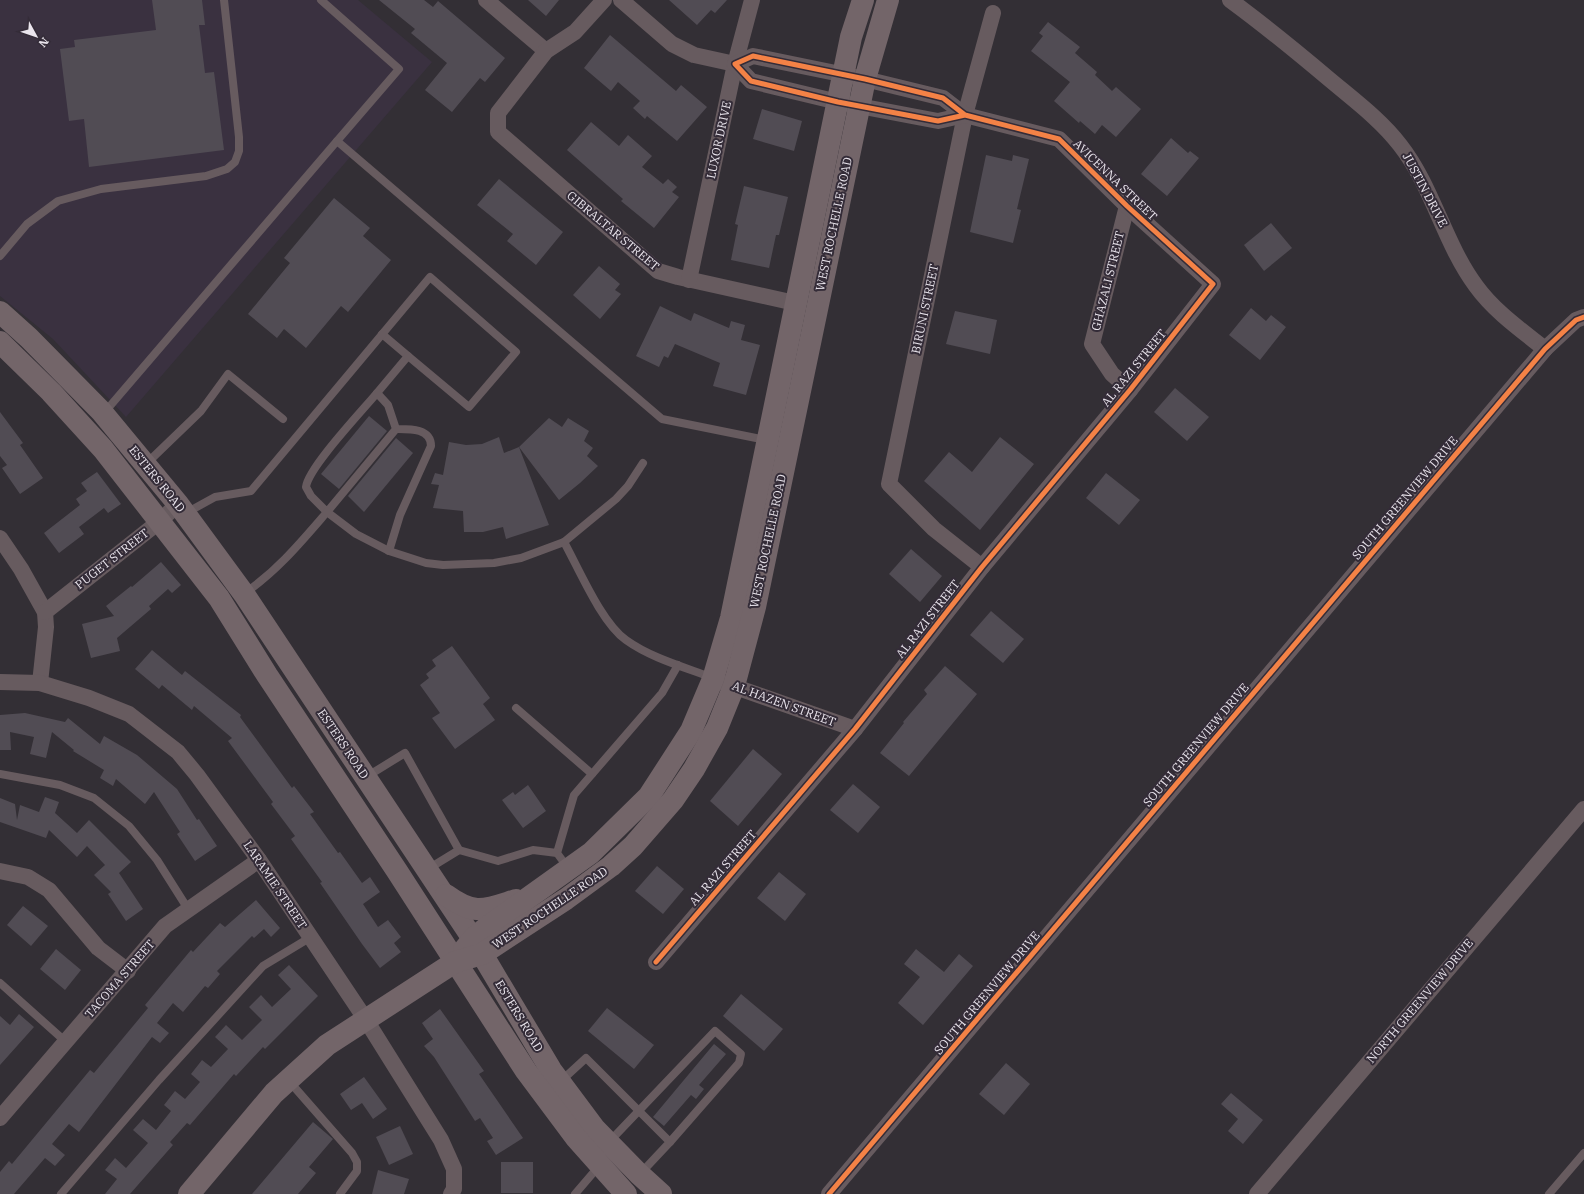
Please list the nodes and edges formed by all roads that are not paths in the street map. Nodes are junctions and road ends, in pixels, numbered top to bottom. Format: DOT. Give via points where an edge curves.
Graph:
graph roads {
  1 [pos="224,0"];
  2 [pos="321,0"];
  3 [pos="486,0"];
  4 [pos="604,0"];
  5 [pos="621,0"];
  6 [pos="752,0"];
  7 [pos="862,0"];
  8 [pos="888,0"];
  9 [pos="1230,0"];
  10 [pos="993,13"];
  11 [pos="546,51"];
  12 [pos="735,64"];
  13 [pos="843,75"];
  14 [pos="865,79"];
  15 [pos="838,102"];
  16 [pos="859,106"];
  17 [pos="965,115"];
  18 [pos="337,141"];
  19 [pos="1127,206"];
  20 [pos="0,256"];
  21 [pos="689,280"];
  22 [pos="1213,284"];
  23 [pos="794,303"];
  24 [pos="0,312"];
  25 [pos="1584,317"];
  26 [pos="382,334"];
  27 [pos="0,342"];
  28 [pos="1544,350"];
  29 [pos="408,356"];
  30 [pos="1130,390"];
  31 [pos="376,393"];
  32 [pos="103,414"];
  33 [pos="283,420"];
  34 [pos="396,429"];
  35 [pos="767,440"];
  36 [pos="643,463"];
  37 [pos="145,464"];
  38 [pos="182,509"];
  39 [pos="327,512"];
  40 [pos="160,521"];
  41 [pos="0,538"];
  42 [pos="564,542"];
  43 [pos="389,551"];
  44 [pos="982,567"];
  45 [pos="244,594"];
  46 [pos="44,612"];
  47 [pos="678,665"];
  48 [pos="713,679"];
  49 [pos="0,682"];
  50 [pos="40,683"];
  51 [pos="734,686"];
  52 [pos="516,708"];
  53 [pos="855,729"];
  54 [pos="0,774"];
  55 [pos="592,774"];
  56 [pos="365,777"];
  57 [pos="344,790"];
  58 [pos="1584,809"];
  59 [pos="459,850"];
  60 [pos="259,860"];
  61 [pos="563,861"];
  62 [pos="427,870"];
  63 [pos="0,871"];
  64 [pos="549,883"];
  65 [pos="441,891"];
  66 [pos="188,909"];
  67 [pos="311,937"];
  68 [pos="478,946"];
  69 [pos="455,962"];
  70 [pos="656,962"];
  71 [pos="128,971"];
  72 [pos="0,983"];
  73 [pos="366,1020"];
  74 [pos="66,1042"];
  75 [pos="288,1080"];
  76 [pos="560,1082"];
  77 [pos="639,1111"];
  78 [pos="0,1118"];
  79 [pos="670,1142"];
  80 [pos="609,1143"];
  81 [pos="1584,1153"];
  82 [pos="599,1166"];
  83 [pos="639,1174"];
  84 [pos="61,1194"];
  85 [pos="189,1194"];
  86 [pos="340,1194"];
  87 [pos="451,1194"];
  88 [pos="574,1194"];
  89 [pos="626,1194"];
  90 [pos="662,1194"];
  91 [pos="830,1194"];
  92 [pos="1257,1194"];
  93 [pos="1549,1194"];
  1 -- 20 [label="lane" via="239,137 239,151 235,162 227,169 206,176 101,189 58,201 26,224"];
  2 -- 18 [label="lane" via="399,69"];
  3 -- 11 [label="street"];
  4 -- 11 [label="street" via="575,32"];
  5 -- 12 [label="street" via="672,44 694,55"];
  6 -- 12 [label="street, LUXOR DRIVE"];
  7 -- 13 [label="street, WEST ROCHELLE ROAD"];
  8 -- 14 [label="street, WEST ROCHELLE ROAD"];
  9 -- 28 [label="street, JUSTIN DRIVE" via="1353,99 1382,124 1401,145 1475,285 1490,303"];
  10 -- 17 [label="street, BIRUNI STREET"];
  11 -- 21 [label="street, GIBRALTAR STREET" via="498,113 498,132 658,270"];
  12 -- 13 [label="street, AVICENNA STREET" via="753,56"];
  12 -- 15 [label="street, AVICENNA STREET" via="751,81"];
  12 -- 21 [label="street, LUXOR DRIVE"];
  13 -- 14 [label="street, AVICENNA STREET"];
  13 -- 15 [label="street, WEST ROCHELLE ROAD"];
  14 -- 16 [label="street, WEST ROCHELLE ROAD"];
  14 -- 17 [label="street, AVICENNA STREET" via="943,98"];
  15 -- 16 [label="street, AVICENNA STREET"];
  15 -- 23 [label="street, WEST ROCHELLE ROAD"];
  16 -- 17 [label="street, AVICENNA STREET" via="938,121"];
  16 -- 51 [label="street, WEST ROCHELLE ROAD" via="755,607"];
  17 -- 19 [label="street, AVICENNA STREET" via="1059,139"];
  17 -- 44 [label="street, BIRUNI STREET" via="888,484 934,529"];
  18 -- 32 [label="lane"];
  18 -- 35 [label="lane" via="662,419"];
  19 -- 22 [label="street, AVICENNA STREET"];
  19 -- 30 [label="street, GHAZALI STREET" via="1092,344 1112,374"];
  21 -- 23 [label="street, GIBRALTAR STREET"];
  22 -- 30 [label="street, AL RAZI STREET"];
  23 -- 35 [label="street, WEST ROCHELLE ROAD"];
  24 -- 32 [label="street, ESTERS ROAD"];
  25 -- 28 [label="street, SOUTH GREENVIEW DRIVE" via="1576,320"];
  26 -- 29 [label="lane"];
  26 -- 29 [label="lane" via="430,277 516,352 469,407"];
  26 -- 38 [label="lane" via="251,491 215,497"];
  27 -- 40 [label="street, ESTERS ROAD" via="84,428"];
  28 -- 91 [label="street, SOUTH GREENVIEW DRIVE"];
  29 -- 31 [label="lane"];
  30 -- 44 [label="street, AL RAZI STREET"];
  31 -- 34 [label="lane" via="388,405"];
  31 -- 39 [label="lane" via="309,478 306,487"];
  32 -- 37 [label="street, ESTERS ROAD"];
  33 -- 37 [label="lane" via="228,374 202,411"];
  34 -- 39 [label="lane"];
  34 -- 43 [label="lane" via="423,432 431,440 431,446 400,515"];
  35 -- 48 [label="street, WEST ROCHELLE ROAD" via="730,618"];
  36 -- 42 [label="lane" via="616,500"];
  37 -- 38 [label="street, ESTERS ROAD"];
  38 -- 40 [label="street, PUGET STREET"];
  38 -- 45 [label="street, ESTERS ROAD"];
  39 -- 43 [label="lane" via="356,534"];
  39 -- 45 [label="lane" via="280,566"];
  40 -- 46 [label="street, PUGET STREET"];
  40 -- 57 [label="street, ESTERS ROAD" via="219,598"];
  41 -- 46 [label="street" via="21,569"];
  42 -- 43 [label="lane" via="521,558 494,563 443,565 426,563"];
  42 -- 47 [label="lane" via="611,624 625,639"];
  44 -- 53 [label="street, AL RAZI STREET"];
  45 -- 56 [label="street, ESTERS ROAD"];
  46 -- 50 [label="street" via="46,627"];
  47 -- 48 [label="lane"];
  47 -- 55 [label="lane" via="662,693"];
  48 -- 51 [label="street, AL HAZEN STREET"];
  48 -- 61 [label="street, WEST ROCHELLE ROAD" via="691,731 649,796 591,853"];
  49 -- 50 [label="street, LARAMIE STREET"];
  50 -- 60 [label="street, LARAMIE STREET" via="129,714 178,752"];
  51 -- 53 [label="street, AL HAZEN STREET"];
  51 -- 68 [label="street, WEST ROCHELLE ROAD" via="717,728 694,769 673,800 633,846 611,866 566,899"];
  52 -- 55 [label="lane"];
  53 -- 70 [label="street, AL RAZI STREET"];
  54 -- 66 [label="lane" via="60,785 94,798 129,826 157,860"];
  55 -- 61 [label="lane" via="574,795"];
  56 -- 57 [label="street"];
  56 -- 59 [label="lane" via="404,753"];
  56 -- 62 [label="street, ESTERS ROAD"];
  57 -- 69 [label="street, ESTERS ROAD"];
  58 -- 92 [label="street, NORTH GREENVIEW DRIVE"];
  59 -- 61 [label="lane" via="498,861 533,850"];
  59 -- 62 [label="lane"];
  60 -- 66 [label="street, TACOMA STREET"];
  60 -- 67 [label="street, LARAMIE STREET"];
  61 -- 64 [label="street, WEST ROCHELLE ROAD"];
  62 -- 65 [label="street, ESTERS ROAD"];
  63 -- 71 [label="street" via="28,877 49,890 98,948"];
  64 -- 65 [label="street" via="516,900 474,910 461,906"];
  64 -- 68 [label="street, WEST ROCHELLE ROAD"];
  65 -- 68 [label="street, ESTERS ROAD"];
  66 -- 71 [label="street, TACOMA STREET" via="165,926"];
  67 -- 73 [label="street, LARAMIE STREET"];
  67 -- 84 [label="lane" via="263,966 159,1080"];
  68 -- 69 [label="street, WEST ROCHELLE ROAD"];
  68 -- 76 [label="street, ESTERS ROAD"];
  69 -- 73 [label="street, WEST ROCHELLE ROAD"];
  69 -- 82 [label="street, ESTERS ROAD" via="526,1071"];
  71 -- 74 [label="street, TACOMA STREET"];
  72 -- 74 [label="lane"];
  73 -- 75 [label="street, WEST ROCHELLE ROAD" via="327,1045"];
  73 -- 87 [label="street, LARAMIE STREET" via="441,1140 454,1169 454,1189"];
  74 -- 78 [label="street, TACOMA STREET"];
  75 -- 85 [label="street, WEST ROCHELLE ROAD" via="274,1093"];
  75 -- 86 [label="lane" via="357,1162 357,1172"];
  76 -- 77 [label="lane" via="586,1058"];
  76 -- 80 [label="street, ESTERS ROAD" via="595,1129"];
  77 -- 79 [label="lane"];
  77 -- 79 [label="lane" via="715,1031 741,1054 739,1063"];
  77 -- 80 [label="lane"];
  79 -- 83 [label="lane"];
  80 -- 83 [label="street, ESTERS ROAD"];
  81 -- 93 [label="lane"];
  82 -- 88 [label="lane"];
  82 -- 89 [label="street, ESTERS ROAD"];
  83 -- 90 [label="street, ESTERS ROAD"];
}
